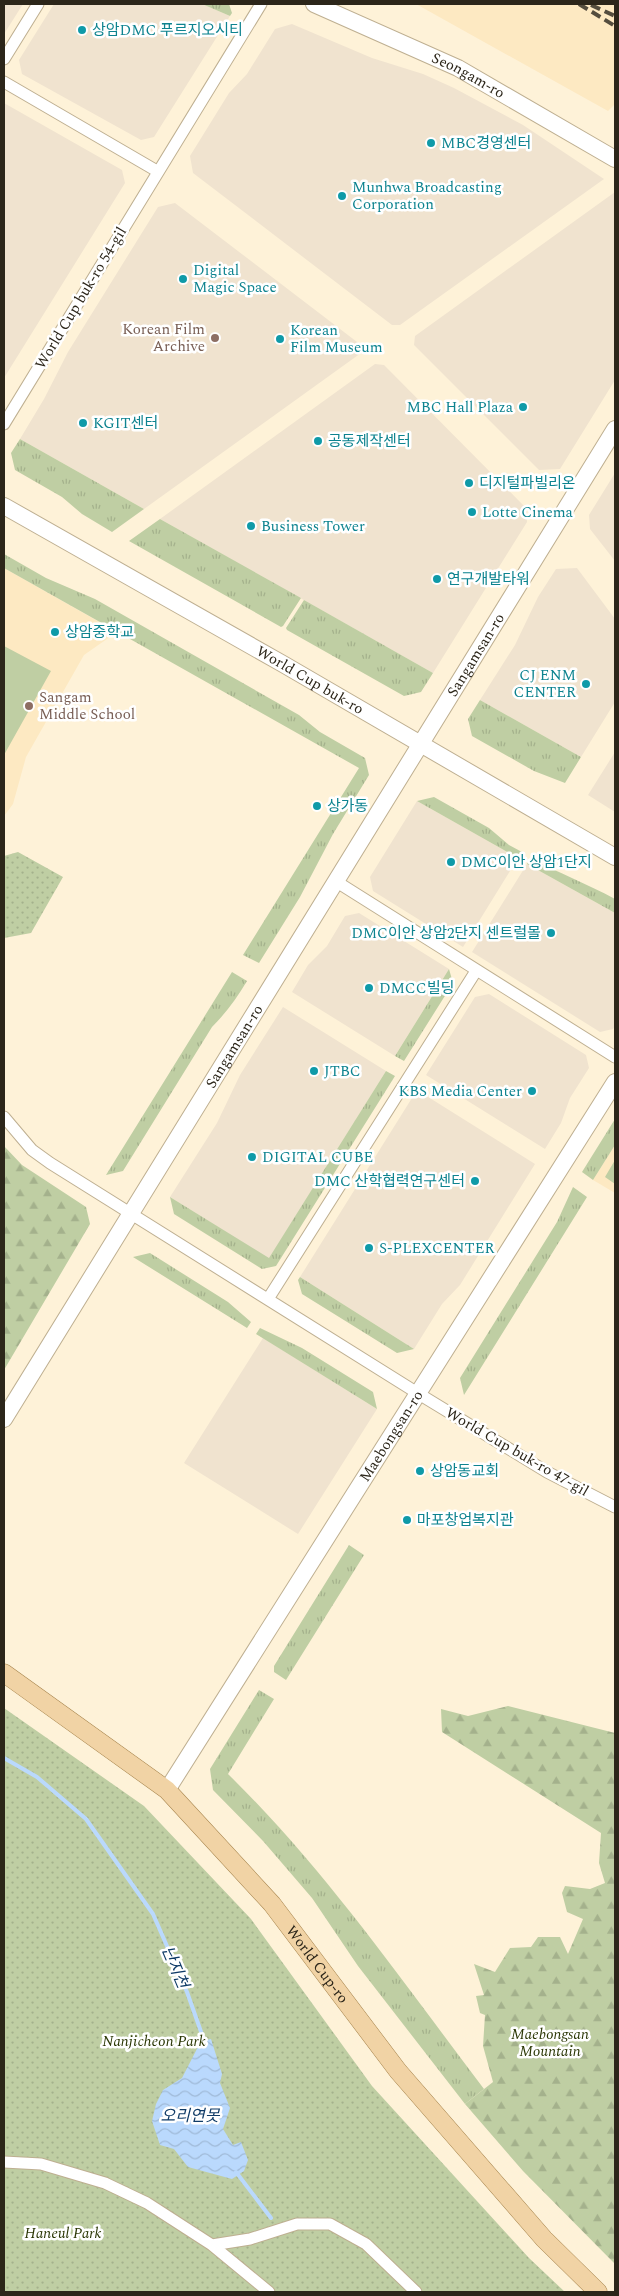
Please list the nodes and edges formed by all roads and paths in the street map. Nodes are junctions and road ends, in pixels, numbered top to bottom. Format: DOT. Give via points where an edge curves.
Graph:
graph roads {
  1 [pos="38,4"];
  2 [pos="261,4"];
  3 [pos="314,4"];
  4 [pos="4,59"];
  5 [pos="4,82"];
  6 [pos="615,159"];
  7 [pos="157,171"];
  8 [pos="4,424"];
  9 [pos="615,429"];
  10 [pos="4,506"];
  11 [pos="420,744"];
  12 [pos="615,857"];
  13 [pos="337,882"];
  14 [pos="476,970"];
  15 [pos="615,1057"];
  16 [pos="615,1082"];
  17 [pos="4,1117"];
  18 [pos="132,1213"];
  19 [pos="268,1299"];
  20 [pos="419,1394"];
  21 [pos="4,1419"];
  22 [pos="615,1507"];
  23 [pos="4,1674"];
  24 [pos="167,1790"];
  25 [pos="4,2162"];
  26 [pos="212,2245"];
  27 [pos="269,2292"];
  28 [pos="416,2292"];
  29 [pos="598,2292"];
  1 -- 4 [label="street"];
  2 -- 7 [label="street, World Cup buk-ro 54-gil"];
  3 -- 6 [label="main road, Seongam-ro" via="458,68"];
  5 -- 7 [label="street"];
  7 -- 8 [label="street, World Cup buk-ro 54-gil"];
  9 -- 11 [label="main road, Sangamsan-ro"];
  10 -- 11 [label="main road, World Cup buk-ro"];
  11 -- 12 [label="main road, World Cup buk-ro"];
  11 -- 13 [label="main road, Sangamsan-ro"];
  13 -- 14 [label="street"];
  13 -- 18 [label="main road, Sangamsan-ro"];
  14 -- 15 [label="street"];
  14 -- 19 [label="street"];
  16 -- 20 [label="main road, Maebongsan-ro"];
  17 -- 18 [label="street" via="32,1150"];
  18 -- 19 [label="street"];
  18 -- 21 [label="main road, Sangamsan-ro"];
  19 -- 20 [label="street"];
  20 -- 22 [label="street, World Cup buk-ro 47-gil" via="547,1472"];
  20 -- 24 [label="main road, Maebongsan-ro"];
  23 -- 24 [label="main road, World Cup-ro"];
  24 -- 29 [label="main road, World Cup-ro" via="272,1904 404,2078 544,2239"];
  25 -- 26 [label="street" via="41,2164 105,2183 147,2204"];
  26 -- 27 [label="street"];
  26 -- 28 [label="street" via="250,2239 297,2224 330,2224 366,2244"];
}
